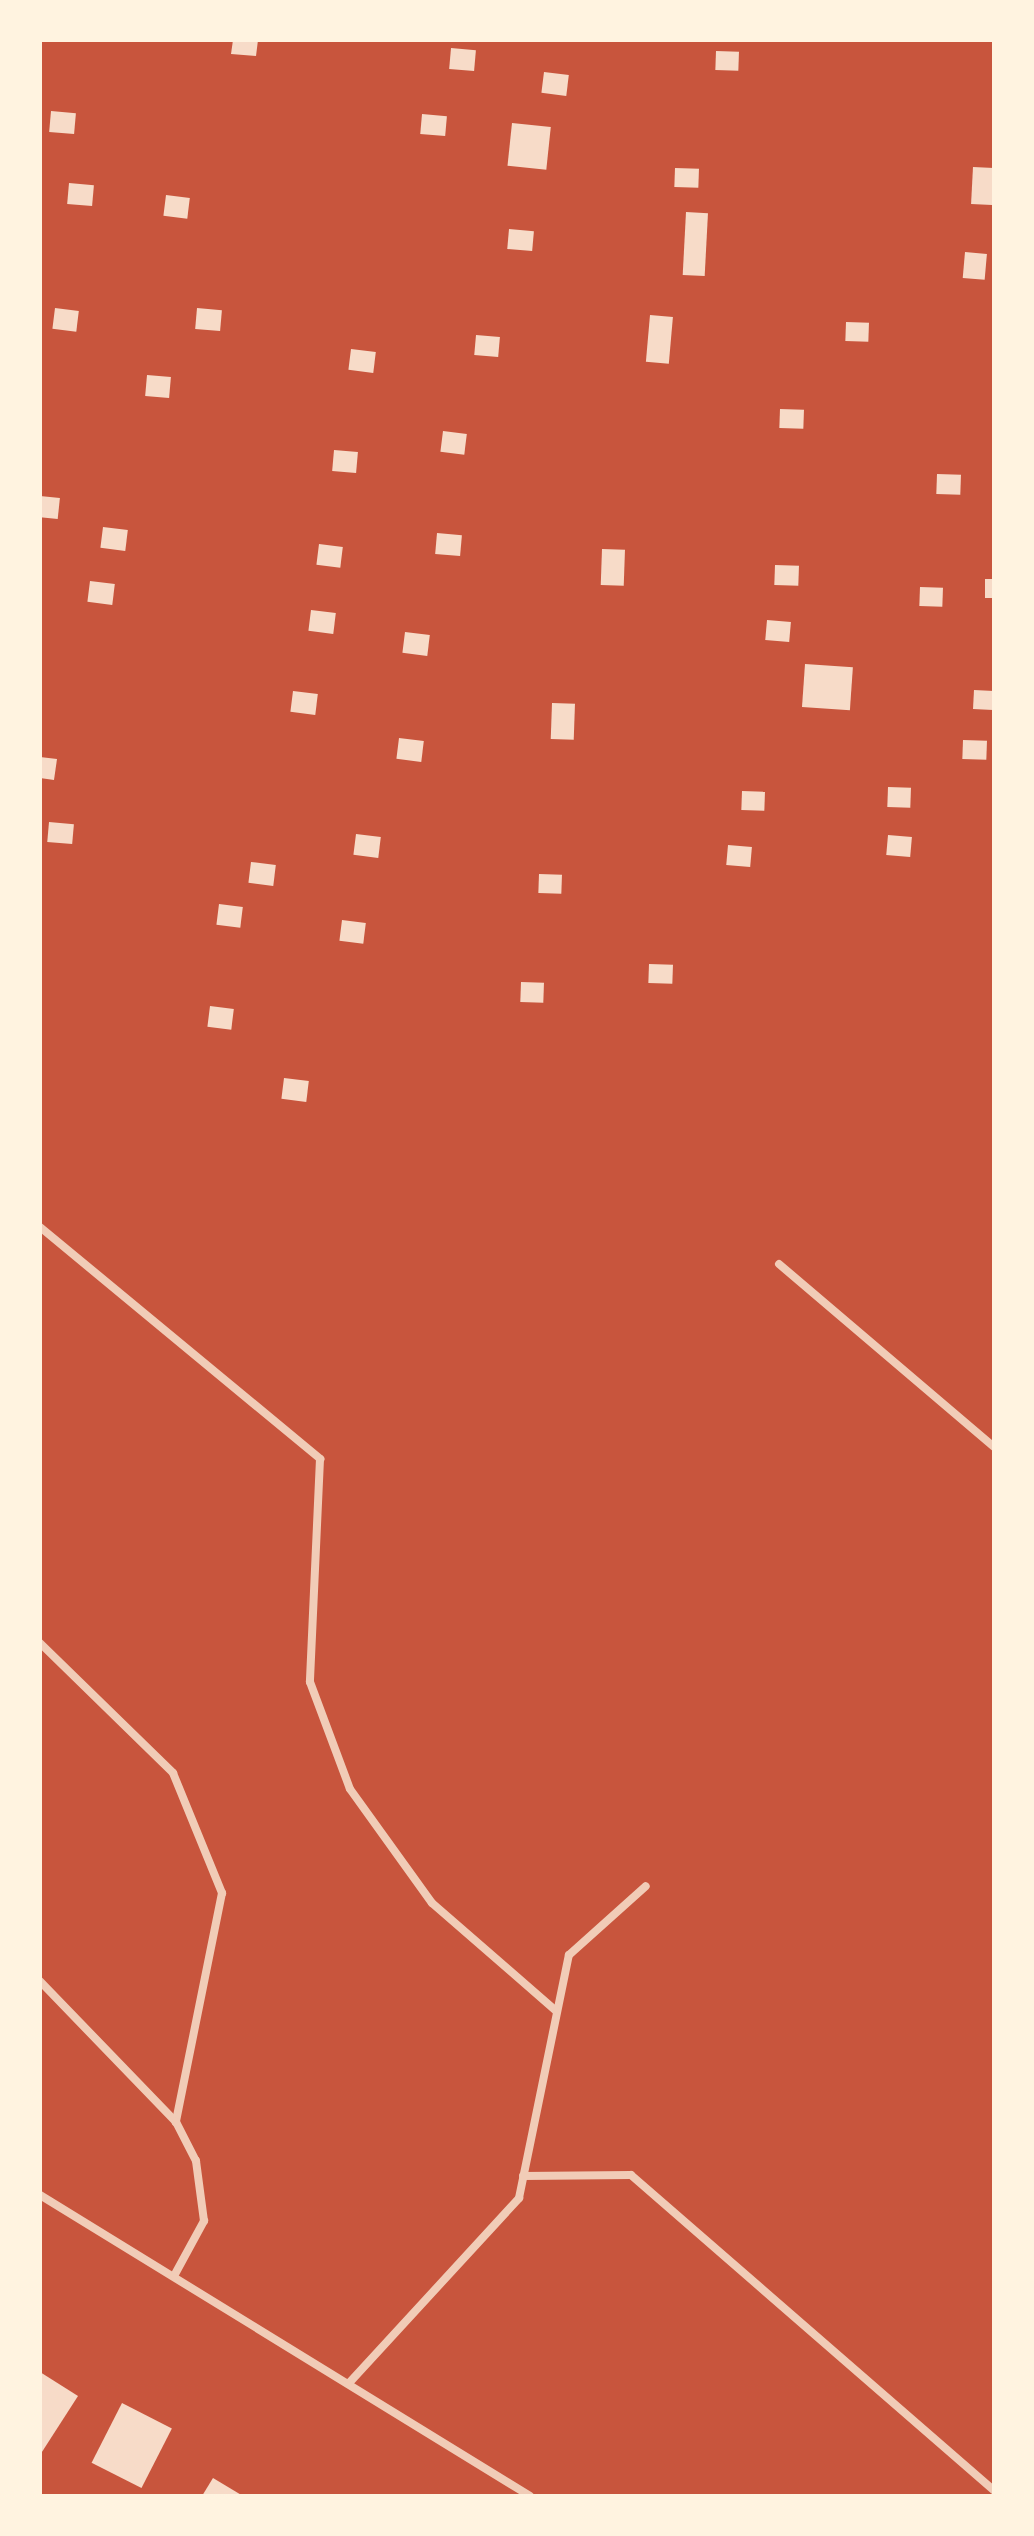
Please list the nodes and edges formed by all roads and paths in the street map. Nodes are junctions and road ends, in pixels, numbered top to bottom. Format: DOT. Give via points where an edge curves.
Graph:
graph roads {
  1 [pos="40,1227"];
  2 [pos="778,1264"];
  3 [pos="994,1446"];
  4 [pos="40,1643"];
  5 [pos="646,1886"];
  6 [pos="40,1981"];
  7 [pos="555,2010"];
  8 [pos="176,2122"];
  9 [pos="523,2176"];
  10 [pos="40,2195"];
  11 [pos="174,2276"];
  12 [pos="350,2382"];
  13 [pos="994,2490"];
  14 [pos="530,2496"];
  1 -- 7 [label="lane" via="320,1460 310,1682 350,1789 432,1902"];
  2 -- 3 [label="lane"];
  4 -- 8 [label="lane" via="173,1773 222,1893"];
  5 -- 7 [label="lane" via="568,1955"];
  6 -- 8 [label="lane"];
  7 -- 9 [label="lane"];
  8 -- 11 [label="lane" via="196,2161 204,2221"];
  9 -- 12 [label="lane" via="519,2198"];
  9 -- 13 [label="lane" via="631,2175"];
  10 -- 11 [label="lane"];
  11 -- 12 [label="lane"];
  12 -- 14 [label="lane"];
}
